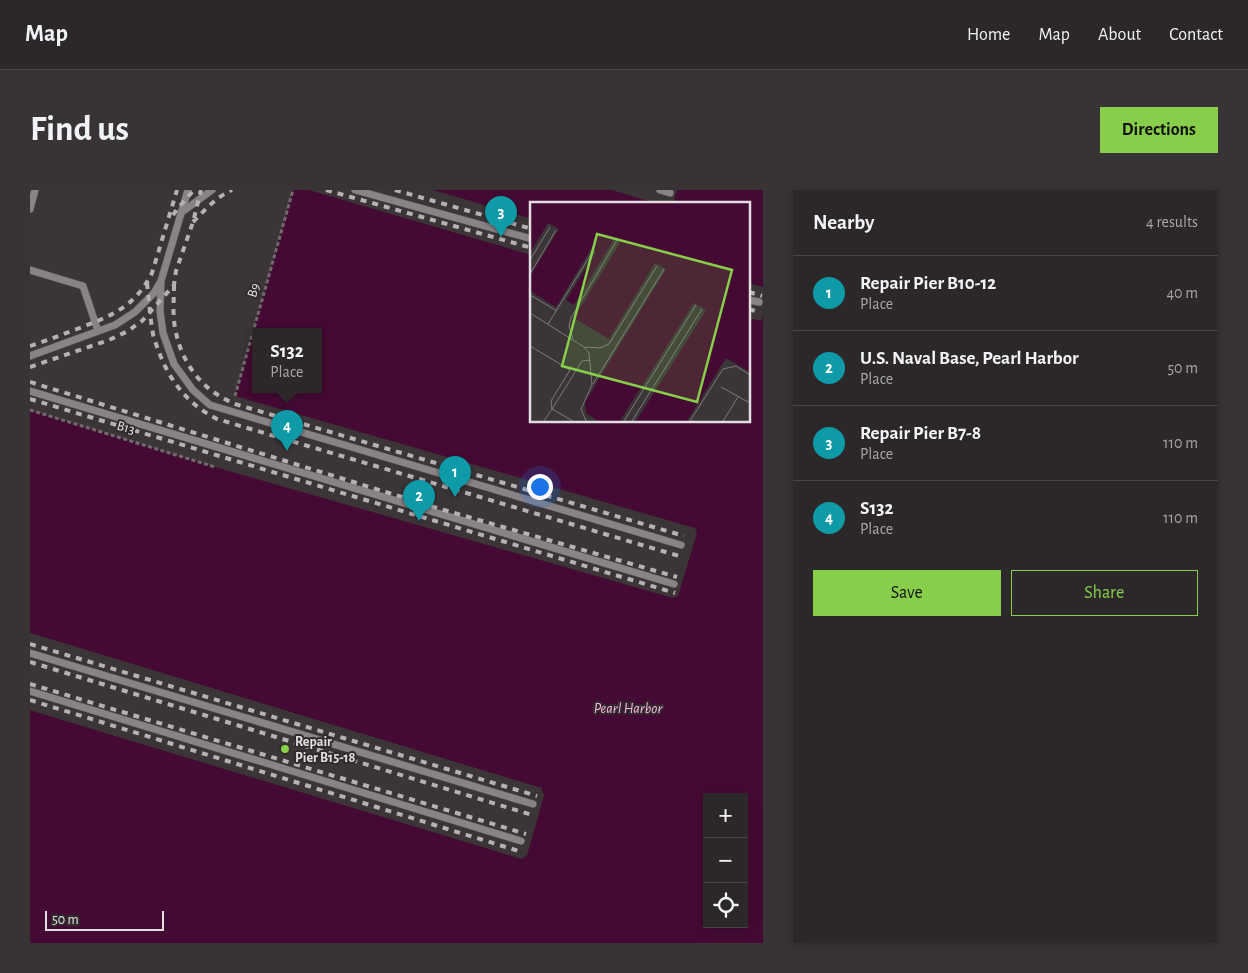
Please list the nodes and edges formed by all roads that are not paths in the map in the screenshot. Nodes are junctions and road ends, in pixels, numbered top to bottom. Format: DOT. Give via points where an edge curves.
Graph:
graph roads {
  1 [pos="35,190"];
  2 [pos="188,190"];
  3 [pos="212,190"];
  4 [pos="355,190"];
  5 [pos="660,190"];
  6 [pos="670,193"];
  7 [pos="30,209"];
  8 [pos="182,212"];
  9 [pos="530,238"];
  10 [pos="30,270"];
  11 [pos="161,281"];
  12 [pos="750,300"];
  13 [pos="759,302"];
  14 [pos="98,331"];
  15 [pos="30,356"];
  16 [pos="30,391"];
  17 [pos="681,545"];
  18 [pos="674,584"];
  19 [pos="30,653"];
  20 [pos="30,691"];
  21 [pos="532,804"];
  22 [pos="521,841"];
  1 -- 7 [label="lane"];
  2 -- 8 [label="lane"];
  3 -- 8 [label="lane"];
  4 -- 9 [label="lane"];
  5 -- 6 [label="lane"];
  8 -- 11 [label="lane"];
  10 -- 14 [label="lane" via="83,286"];
  11 -- 14 [label="lane" via="135,312"];
  11 -- 17 [label="lane" via="160,311 174,364 193,390 210,405"];
  12 -- 13 [label="lane"];
  14 -- 15 [label="lane"];
  16 -- 18 [label="lane"];
  19 -- 21 [label="lane"];
  20 -- 22 [label="lane"];
}
